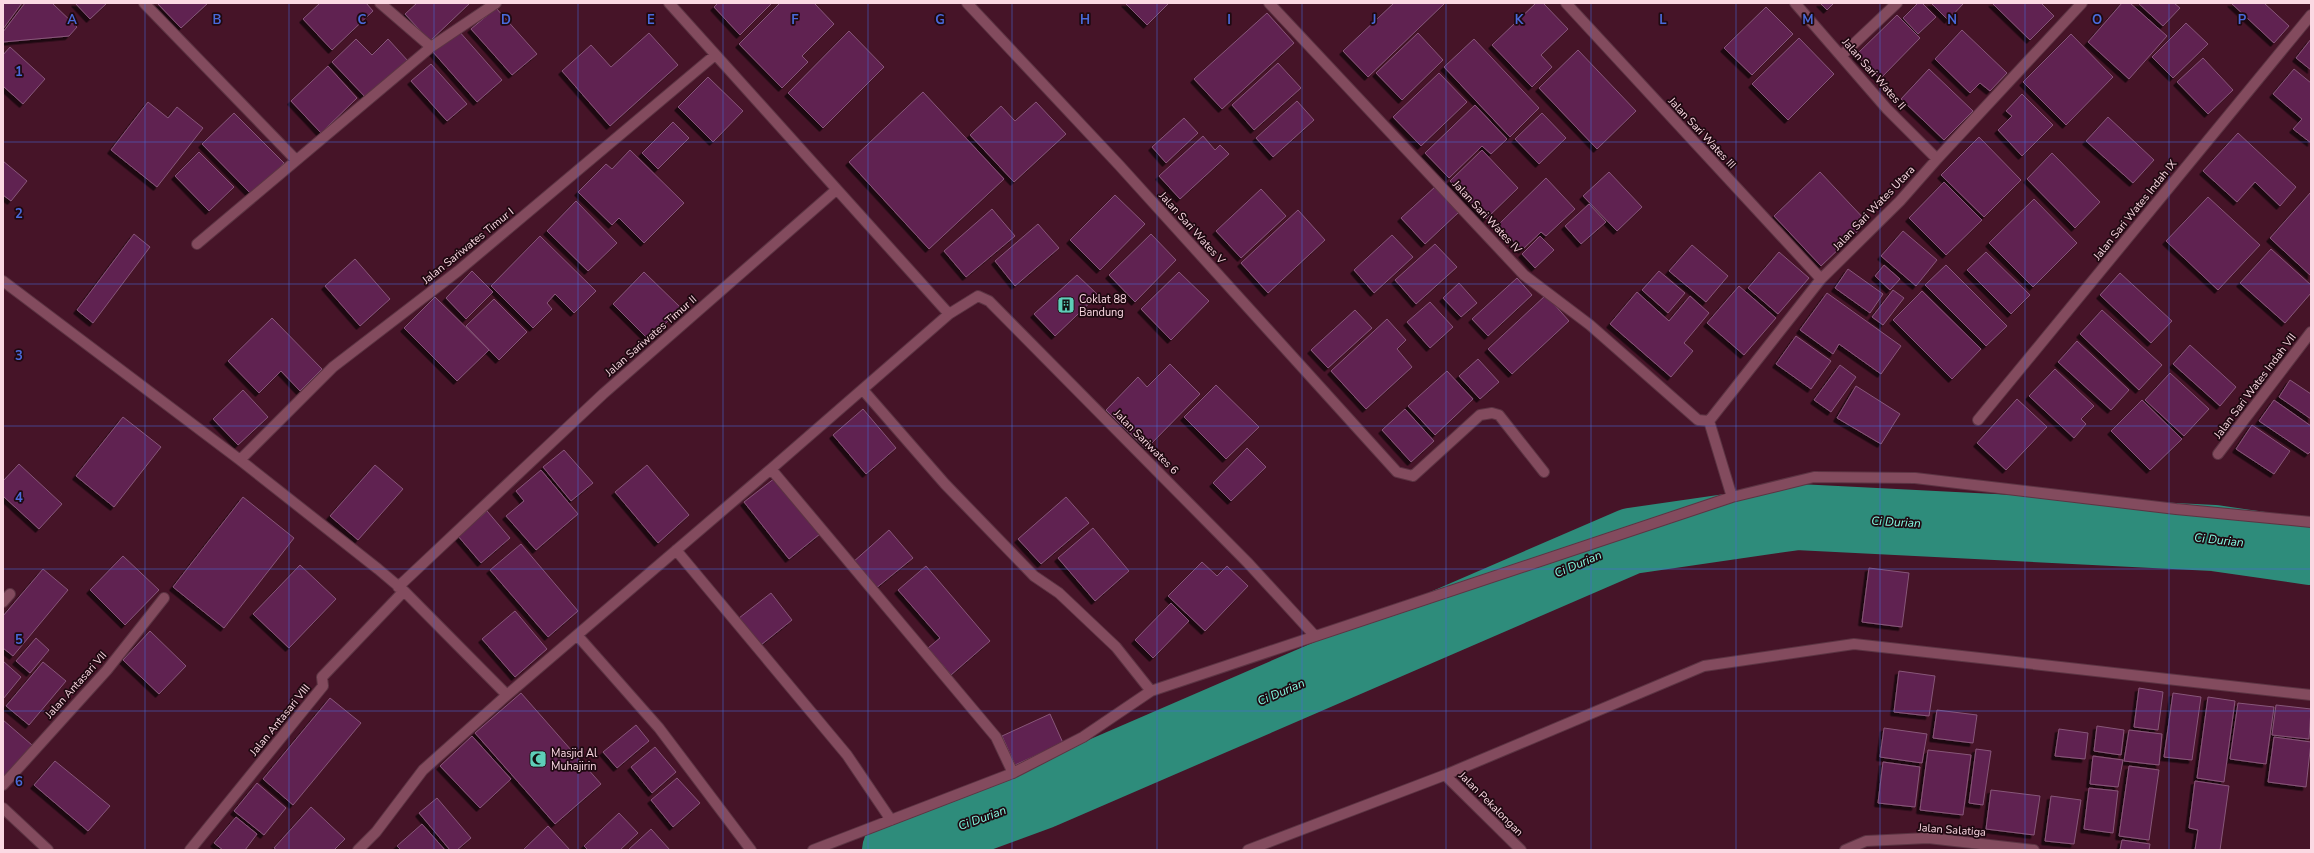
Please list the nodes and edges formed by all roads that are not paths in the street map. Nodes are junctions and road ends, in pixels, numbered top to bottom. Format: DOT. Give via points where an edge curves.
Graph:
graph roads {
  1 [pos="144,3"];
  2 [pos="380,3"];
  3 [pos="496,3"];
  4 [pos="669,3"];
  5 [pos="967,3"];
  6 [pos="1269,3"];
  7 [pos="1566,3"];
  8 [pos="1795,3"];
  9 [pos="1897,3"];
  10 [pos="2082,3"];
  11 [pos="2311,15"];
  12 [pos="431,47"];
  13 [pos="715,55"];
  14 [pos="1842,55"];
  15 [pos="1937,159"];
  16 [pos="296,160"];
  17 [pos="836,190"];
  18 [pos="197,244"];
  19 [pos="1821,279"];
  20 [pos="3,281"];
  21 [pos="949,314"];
  22 [pos="2311,332"];
  23 [pos="863,390"];
  24 [pos="1978,420"];
  25 [pos="1709,421"];
  26 [pos="2218,454"];
  27 [pos="240,460"];
  28 [pos="771,469"];
  29 [pos="1544,472"];
  30 [pos="1732,497"];
  31 [pos="2311,522"];
  32 [pos="676,550"];
  33 [pos="401,589"];
  34 [pos="164,598"];
  35 [pos="577,635"];
  36 [pos="1315,636"];
  37 [pos="1151,691"];
  38 [pos="507,695"];
  39 [pos="2311,695"];
  40 [pos="1013,773"];
  41 [pos="1445,775"];
  42 [pos="3,785"];
  43 [pos="3,808"];
  44 [pos="891,820"];
  45 [pos="48,850"];
  46 [pos="190,850"];
  47 [pos="358,850"];
  48 [pos="752,850"];
  49 [pos="813,850"];
  50 [pos="1248,850"];
  51 [pos="1521,850"];
  52 [pos="1845,850"];
  53 [pos="2034,850"];
  1 -- 16 [label="street"];
  2 -- 12 [label="street"];
  3 -- 12 [label="street"];
  4 -- 13 [label="street"];
  5 -- 29 [label="street, Jalan Sari Wates V" via="1119,165 1397,472 1413,476 1480,415 1492,412 1499,414"];
  6 -- 25 [label="street, Jalan Sari Wates IV" via="1524,274 1590,325 1698,420"];
  7 -- 19 [label="street, Jalan Sari Wates III"];
  8 -- 14 [label="street, Jalan Sari Wates II"];
  9 -- 14 [label="street"];
  10 -- 15 [label="street, Jalan Sari Wates Utara"];
  11 -- 24 [label="street, Jalan Sari Wates Indah IX"];
  12 -- 16 [label="street"];
  13 -- 17 [label="street"];
  13 -- 27 [label="street, Jalan Sariwates Timur I" via="458,271 333,367"];
  14 -- 15 [label="street, Jalan Sari Wates II" via="1887,109"];
  15 -- 19 [label="street, Jalan Sari Wates Utara" via="1900,201"];
  16 -- 18 [label="street"];
  17 -- 21 [label="street"];
  17 -- 33 [label="street, Jalan Sariwates Timur II" via="603,394 486,504"];
  19 -- 25 [label="street, Jalan Sari Wates Utara"];
  20 -- 27 [label="street"];
  21 -- 23 [label="street"];
  21 -- 36 [label="street, Jalan Sariwates 6" via="978,296 990,300 1248,563"];
  22 -- 26 [label="street, Jalan Sari Wates Indah VII"];
  23 -- 28 [label="street"];
  23 -- 37 [label="street" via="945,484 1034,576 1059,593 1116,647"];
  25 -- 30 [label="street"];
  27 -- 33 [label="street"];
  28 -- 32 [label="street"];
  28 -- 40 [label="street" via="996,737"];
  30 -- 31 [label="street" via="1814,477 1915,478"];
  30 -- 36 [label="street"];
  32 -- 35 [label="street"];
  32 -- 44 [label="street" via="847,755"];
  33 -- 38 [label="street"];
  33 -- 46 [label="street, Jalan Antasari VIII" via="322,677 323,686"];
  34 -- 42 [label="street, Jalan Antasari VII" via="107,670"];
  35 -- 38 [label="street"];
  35 -- 48 [label="street" via="659,728"];
  36 -- 37 [label="street"];
  37 -- 40 [label="street" via="1082,738"];
  38 -- 47 [label="street" via="423,770 376,832"];
  39 -- 41 [label="street" via="1854,644 1704,666"];
  40 -- 44 [label="street"];
  41 -- 50 [label="street"];
  41 -- 51 [label="street, Jalan Pekalongan"];
  43 -- 45 [label="street"];
  44 -- 49 [label="street"];
  52 -- 53 [label="street, Jalan Salatiga" via="1866,841 1928,838"];
}
